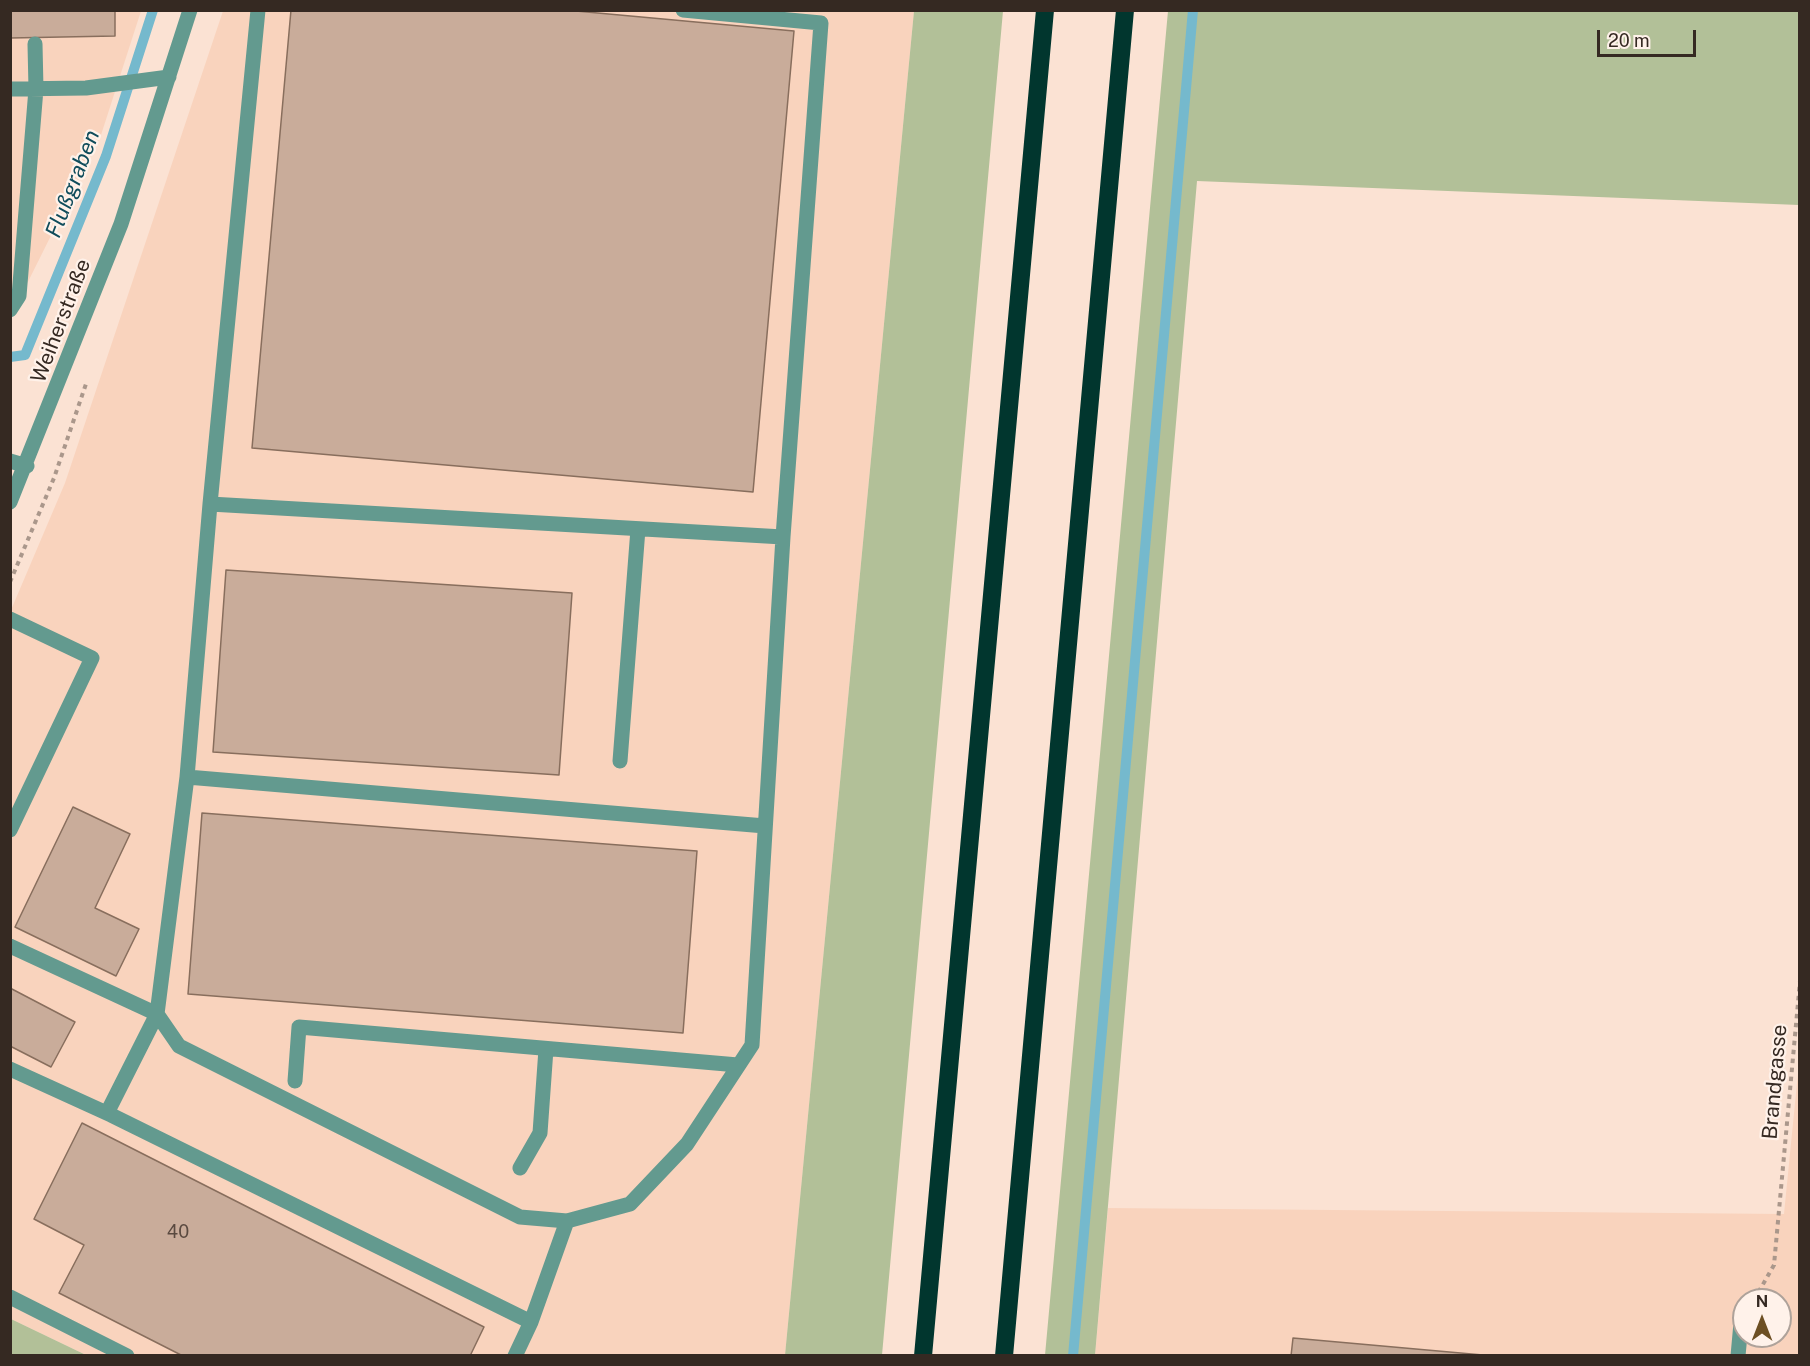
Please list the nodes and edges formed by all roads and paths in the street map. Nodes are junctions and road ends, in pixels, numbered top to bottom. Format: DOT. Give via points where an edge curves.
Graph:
graph roads {
  1 [pos="190,10"];
  2 [pos="258,10"];
  3 [pos="684,10"];
  4 [pos="1045,10"];
  5 [pos="1125,10"];
  6 [pos="35,44"];
  7 [pos="161,78"];
  8 [pos="10,89"];
  9 [pos="36,89"];
  10 [pos="10,310"];
  11 [pos="10,461"];
  12 [pos="27,466"];
  13 [pos="10,502"];
  14 [pos="210,504"];
  15 [pos="638,529"];
  16 [pos="783,537"];
  17 [pos="10,619"];
  18 [pos="620,761"];
  19 [pos="188,777"];
  20 [pos="765,826"];
  21 [pos="10,830"];
  22 [pos="10,946"];
  23 [pos="1800,981"];
  24 [pos="157,1014"];
  25 [pos="546,1049"];
  26 [pos="738,1065"];
  27 [pos="12,1072"];
  28 [pos="295,1081"];
  29 [pos="107,1113"];
  30 [pos="520,1168"];
  31 [pos="567,1221"];
  32 [pos="1761,1288"];
  33 [pos="10,1297"];
  34 [pos="531,1322"];
  35 [pos="128,1356"];
  36 [pos="515,1356"];
  37 [pos="923,1356"];
  38 [pos="1004,1356"];
  1 -- 7 [label="street, Weiherstraße"];
  2 -- 14 [label="street"];
  3 -- 16 [label="street" via="821,23"];
  4 -- 37 [label="highway"];
  5 -- 38 [label="highway"];
  6 -- 9 [label="street"];
  7 -- 9 [label="street"];
  7 -- 12 [label="street, Weiherstraße" via="121,224"];
  8 -- 9 [label="street"];
  9 -- 10 [label="street" via="20,296"];
  11 -- 12 [label="street"];
  12 -- 13 [label="street, Weiherstraße"];
  14 -- 15 [label="street"];
  14 -- 19 [label="street"];
  15 -- 16 [label="street"];
  15 -- 18 [label="street"];
  16 -- 20 [label="street"];
  17 -- 21 [label="street" via="92,658"];
  19 -- 20 [label="street"];
  19 -- 24 [label="street"];
  20 -- 26 [label="street" via="752,1046"];
  22 -- 24 [label="street"];
  23 -- 32 [label="path, Brandgasse" via="1774,1265"];
  24 -- 29 [label="street"];
  24 -- 31 [label="street" via="179,1046 520,1216"];
  25 -- 26 [label="street"];
  25 -- 28 [label="street" via="299,1027"];
  25 -- 30 [label="street" via="540,1133"];
  26 -- 31 [label="street" via="687,1144 630,1204"];
  27 -- 29 [label="street"];
  29 -- 34 [label="street"];
  31 -- 34 [label="street"];
  33 -- 35 [label="street"];
  34 -- 36 [label="street"];
}
